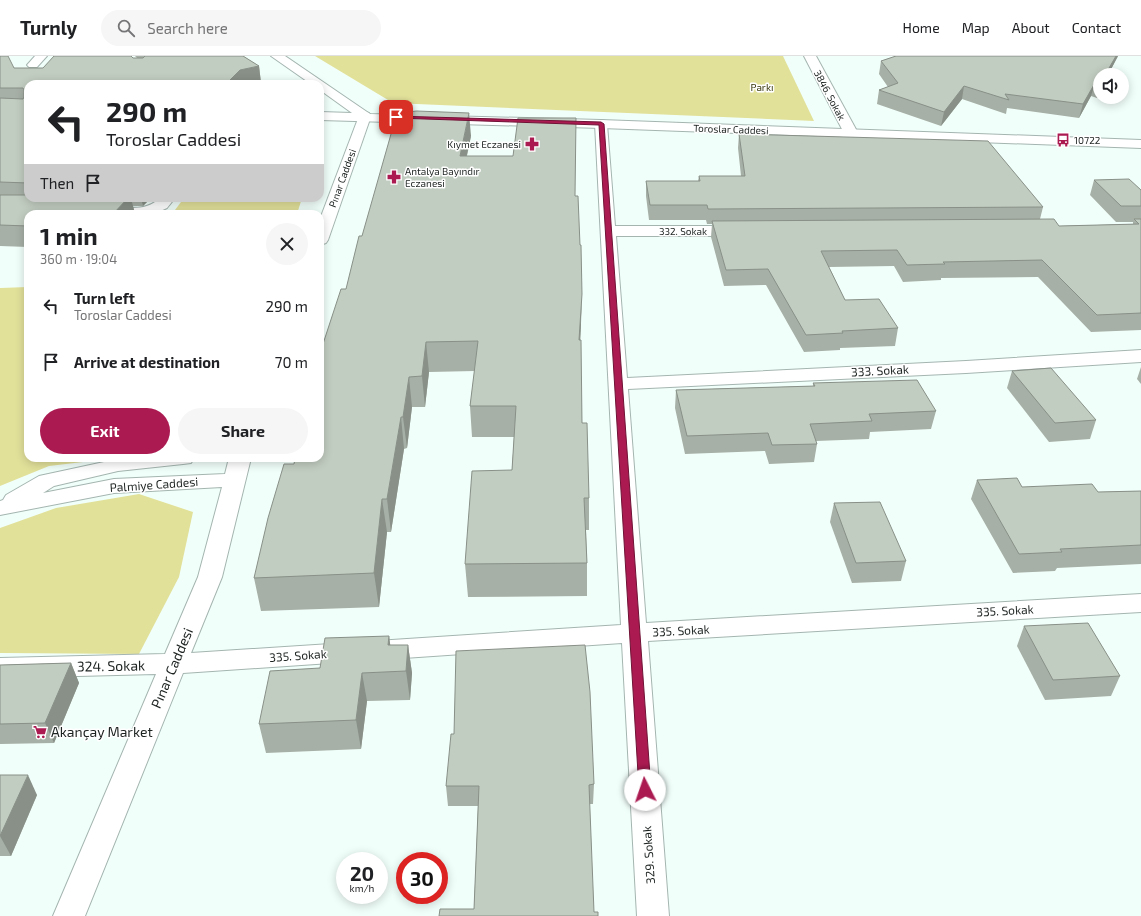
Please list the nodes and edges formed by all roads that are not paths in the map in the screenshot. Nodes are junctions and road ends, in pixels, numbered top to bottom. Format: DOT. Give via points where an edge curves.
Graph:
graph roads {
  1 [pos="277,56"];
  2 [pos="810,56"];
  3 [pos="314,80"];
  4 [pos="324,87"];
  5 [pos="324,116"];
  6 [pos="365,116"];
  7 [pos="601,124"];
  8 [pos="851,133"];
  9 [pos="1141,144"];
  10 [pos="164,202"];
  11 [pos="153,210"];
  12 [pos="324,229"];
  13 [pos="759,230"];
  14 [pos="608,232"];
  15 [pos="1141,356"];
  16 [pos="618,384"];
  17 [pos="140,462"];
  18 [pos="237,469"];
  19 [pos="1,508"];
  20 [pos="1141,603"];
  21 [pos="634,634"];
  22 [pos="174,664"];
  23 [pos="0,668"];
  24 [pos="69,916"];
  25 [pos="653,916"];
  1 -- 3 [label="street"];
  2 -- 8 [label="street, 3846. Sokak"];
  4 -- 6 [label="street"];
  5 -- 6 [label="street, Toroslar Caddesi"];
  6 -- 7 [label="street, Toroslar Caddesi"];
  6 -- 12 [label="street, Pınar Caddesi"];
  7 -- 8 [label="street, Toroslar Caddesi"];
  7 -- 14 [label="street, 329. Sokak"];
  8 -- 9 [label="street, Toroslar Caddesi"];
  10 -- 11 [label="street"];
  13 -- 14 [label="street, 332. Sokak"];
  14 -- 16 [label="street, 329. Sokak"];
  15 -- 16 [label="street, 333. Sokak"];
  16 -- 21 [label="street, 329. Sokak"];
  17 -- 19 [label="street, Palmiye Caddesi" via="118,464 47,481"];
  18 -- 19 [label="street, Palmiye Caddesi" via="114,486"];
  18 -- 22 [label="street, Pınar Caddesi" via="210,577"];
  20 -- 21 [label="street, 335. Sokak"];
  21 -- 22 [label="street, 335. Sokak"];
  21 -- 25 [label="street, 329. Sokak"];
  22 -- 23 [label="street, 324. Sokak"];
  22 -- 24 [label="street, Pınar Caddesi"];
}
